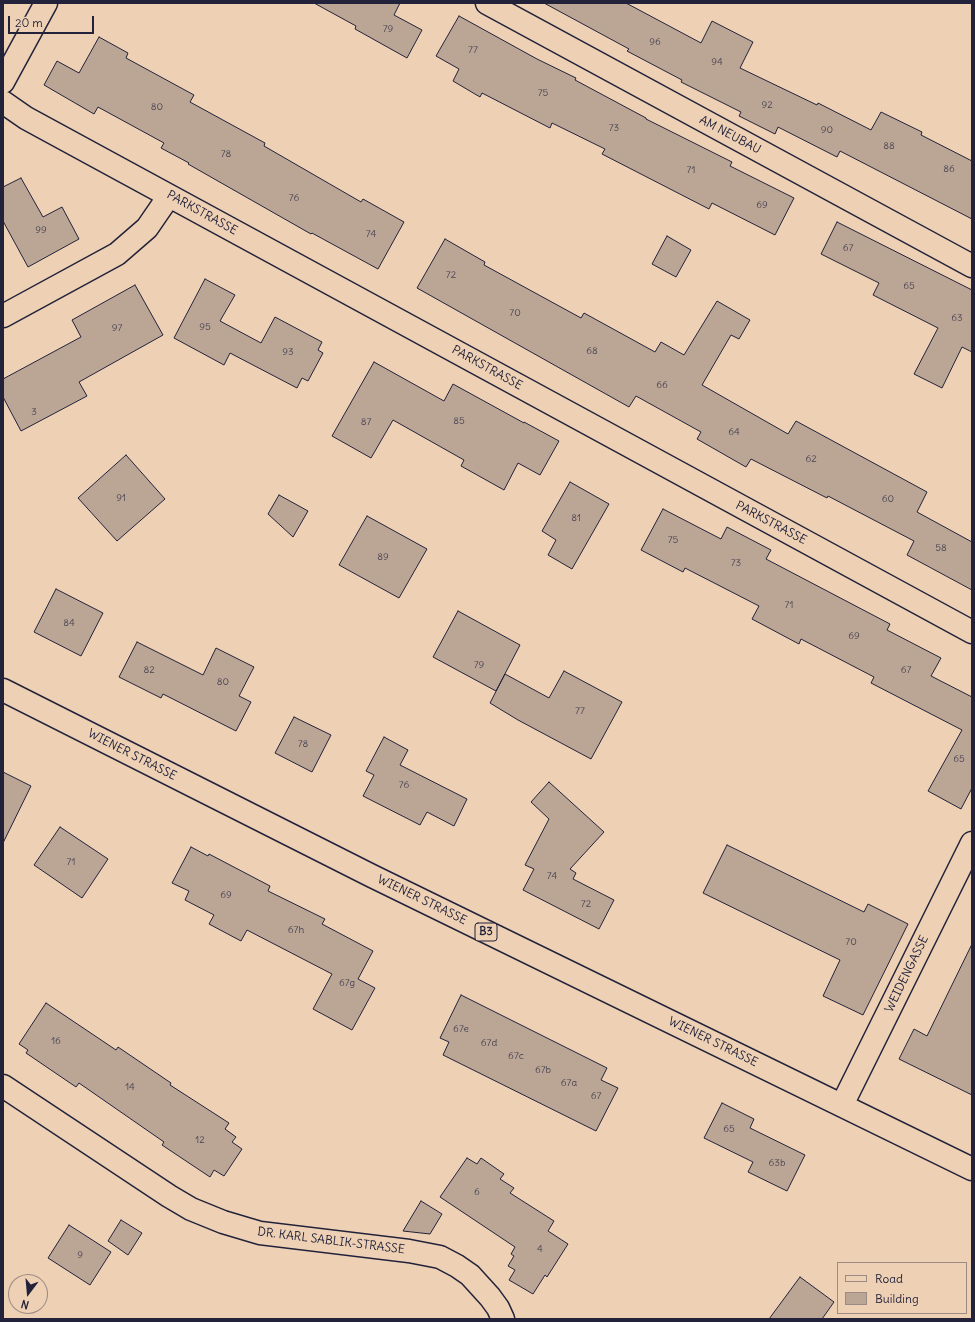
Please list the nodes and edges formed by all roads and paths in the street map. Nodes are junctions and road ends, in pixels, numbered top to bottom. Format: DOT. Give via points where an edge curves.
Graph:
graph roads {
  1 [pos="46,3"];
  2 [pos="487,3"];
  3 [pos="3,82"];
  4 [pos="3,102"];
  5 [pos="169,196"];
  6 [pos="972,266"];
  7 [pos="3,316"];
  8 [pos="972,632"];
  9 [pos="3,690"];
  10 [pos="972,843"];
  11 [pos="3,1086"];
  12 [pos="842,1105"];
  13 [pos="972,1169"];
  14 [pos="503,1319"];
  1 -- 3 [label="street"];
  2 -- 6 [label="street, AM NEUBAU"];
  4 -- 5 [label="street, PARKSTRASSE" via="26,118"];
  5 -- 7 [label="street" via="147,228 117,254"];
  5 -- 8 [label="street, PARKSTRASSE"];
  9 -- 12 [label="street, WIENER STRASSE / B3" via="372,876"];
  10 -- 12 [label="street, WEIDENGASSE"];
  11 -- 14 [label="street, DR. KARL SABLIK-STRASSE" via="191,1209 260,1234 409,1251 440,1257 470,1275 490,1297"];
  12 -- 13 [label="street, WIENER STRASSE / B3"];
}
